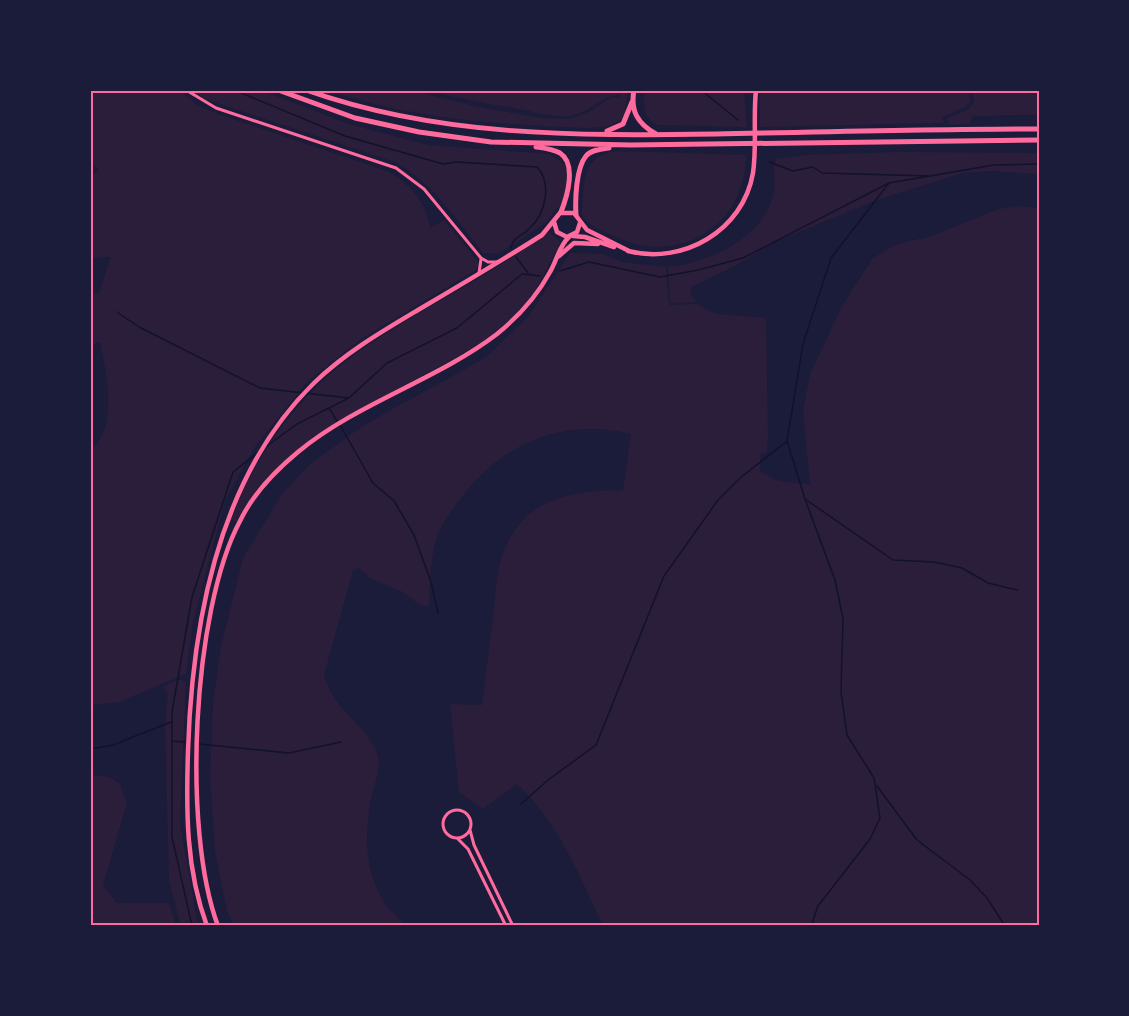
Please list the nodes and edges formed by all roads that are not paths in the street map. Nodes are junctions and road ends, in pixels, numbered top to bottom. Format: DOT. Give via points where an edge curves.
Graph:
graph roads {
  1 [pos="186,90"];
  2 [pos="278,90"];
  3 [pos="306,90"];
  4 [pos="634,90"];
  5 [pos="752,90"];
  6 [pos="756,90"];
  7 [pos="633,101"];
  8 [pos="754,103"];
  9 [pos="1039,129"];
  10 [pos="595,133"];
  11 [pos="657,135"];
  12 [pos="1039,140"];
  13 [pos="517,144"];
  14 [pos="631,145"];
  15 [pos="561,212"];
  16 [pos="576,215"];
  17 [pos="555,220"];
  18 [pos="580,222"];
  19 [pos="571,236"];
  20 [pos="615,248"];
  21 [pos="629,251"];
  22 [pos="481,258"];
  23 [pos="500,261"];
  24 [pos="555,261"];
  25 [pos="478,274"];
  26 [pos="470,830"];
  27 [pos="458,838"];
  28 [pos="207,926"];
  29 [pos="218,926"];
  30 [pos="506,926"];
  31 [pos="513,926"];
  1 -- 22 [label="street" via="216,108 396,168 424,189"];
  2 -- 13 [label="highway" via="387,125 453,138"];
  3 -- 10 [label="highway" via="389,115 457,127"];
  4 -- 7 [label="highway"];
  5 -- 8 [label="main road"];
  6 -- 8 [label="main road"];
  7 -- 10 [label="highway" via="620,126"];
  7 -- 11 [label="highway" via="637,119"];
  8 -- 21 [label="main road" via="754,164 744,200 733,218 716,234 676,252 654,255"];
  9 -- 11 [label="highway"];
  10 -- 11 [label="highway"];
  12 -- 14 [label="highway"];
  13 -- 14 [label="highway"];
  13 -- 15 [label="highway" via="552,150 565,158 569,178"];
  14 -- 16 [label="highway" via="588,154 581,166"];
  15 -- 16 [label="main road"];
  15 -- 17 [label="main road"];
  16 -- 18 [label="main road"];
  17 -- 19 [label="main road" via="557,232"];
  17 -- 23 [label="main road" via="547,231"];
  18 -- 19 [label="main road"];
  18 -- 21 [label="main road" via="592,233"];
  19 -- 20 [label="main road"];
  19 -- 24 [label="main road"];
  20 -- 21 [label="main road"];
  20 -- 24 [label="main road" via="577,242"];
  22 -- 23 [label="street"];
  22 -- 25 [label="street"];
  23 -- 25 [label="main road"];
  24 -- 29 [label="main road" via="534,296 496,334 312,440 275,473 239,522 215,591 198,730 198,832 204,880"];
  25 -- 28 [label="main road" via="350,352 313,384 259,456 228,519 203,606 188,738 188,840"];
  26 -- 27 [label="street"];
  26 -- 27 [label="street" via="467,814 451,812 444,827 449,835"];
  26 -- 31 [label="street"];
  27 -- 30 [label="street" via="468,849"];
}
